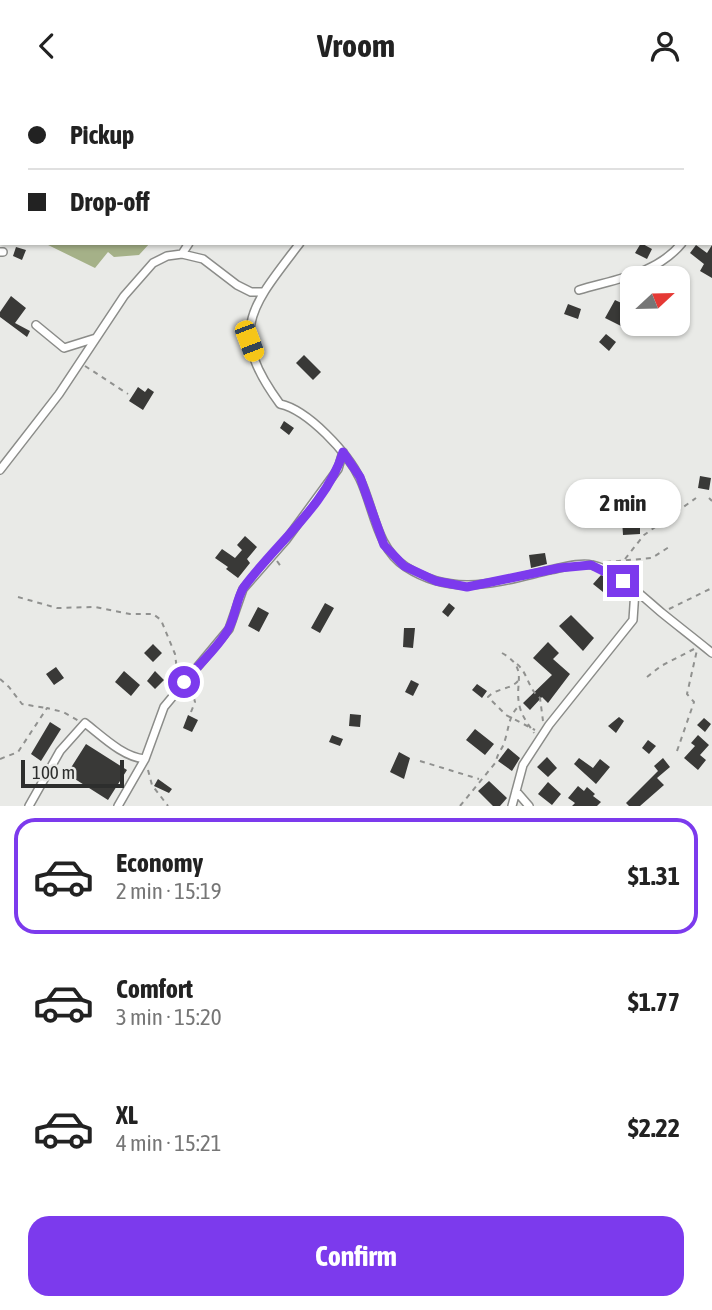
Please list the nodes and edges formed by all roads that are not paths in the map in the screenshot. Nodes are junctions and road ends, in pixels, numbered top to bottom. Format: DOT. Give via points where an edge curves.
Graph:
graph roads {
  1 [pos="188,245"];
  2 [pos="298,245"];
  3 [pos="680,245"];
  4 [pos="182,254"];
  5 [pos="656,266"];
  6 [pos="620,278"];
  7 [pos="579,290"];
  8 [pos="263,292"];
  9 [pos="36,325"];
  10 [pos="97,337"];
  11 [pos="343,452"];
  12 [pos="0,470"];
  13 [pos="635,590"];
  14 [pos="712,653"];
  15 [pos="145,759"];
  16 [pos="516,791"];
  17 [pos="29,806"];
  18 [pos="118,806"];
  19 [pos="512,806"];
  20 [pos="529,806"];
  1 -- 4 [label="street"];
  2 -- 8 [label="street"];
  3 -- 5 [label="street"];
  4 -- 8 [label="street" via="203,259 251,292"];
  4 -- 10 [label="street" via="167,256 142,273"];
  6 -- 7 [label="street"];
  8 -- 11 [label="street" via="252,312 249,341 259,369 280,404 314,423"];
  9 -- 10 [label="street" via="64,348"];
  10 -- 12 [label="street"];
  11 -- 13 [label="street" via="360,477 384,545 404,566 436,581 467,587 591,565"];
  11 -- 15 [label="street" via="338,469 243,589 229,629 164,707"];
  13 -- 14 [label="street"];
  13 -- 16 [label="street" via="633,620 558,711 523,765"];
  15 -- 17 [label="street" via="135,758 85,723 60,751"];
  15 -- 18 [label="street"];
  16 -- 19 [label="street"];
  16 -- 20 [label="street"];
}
